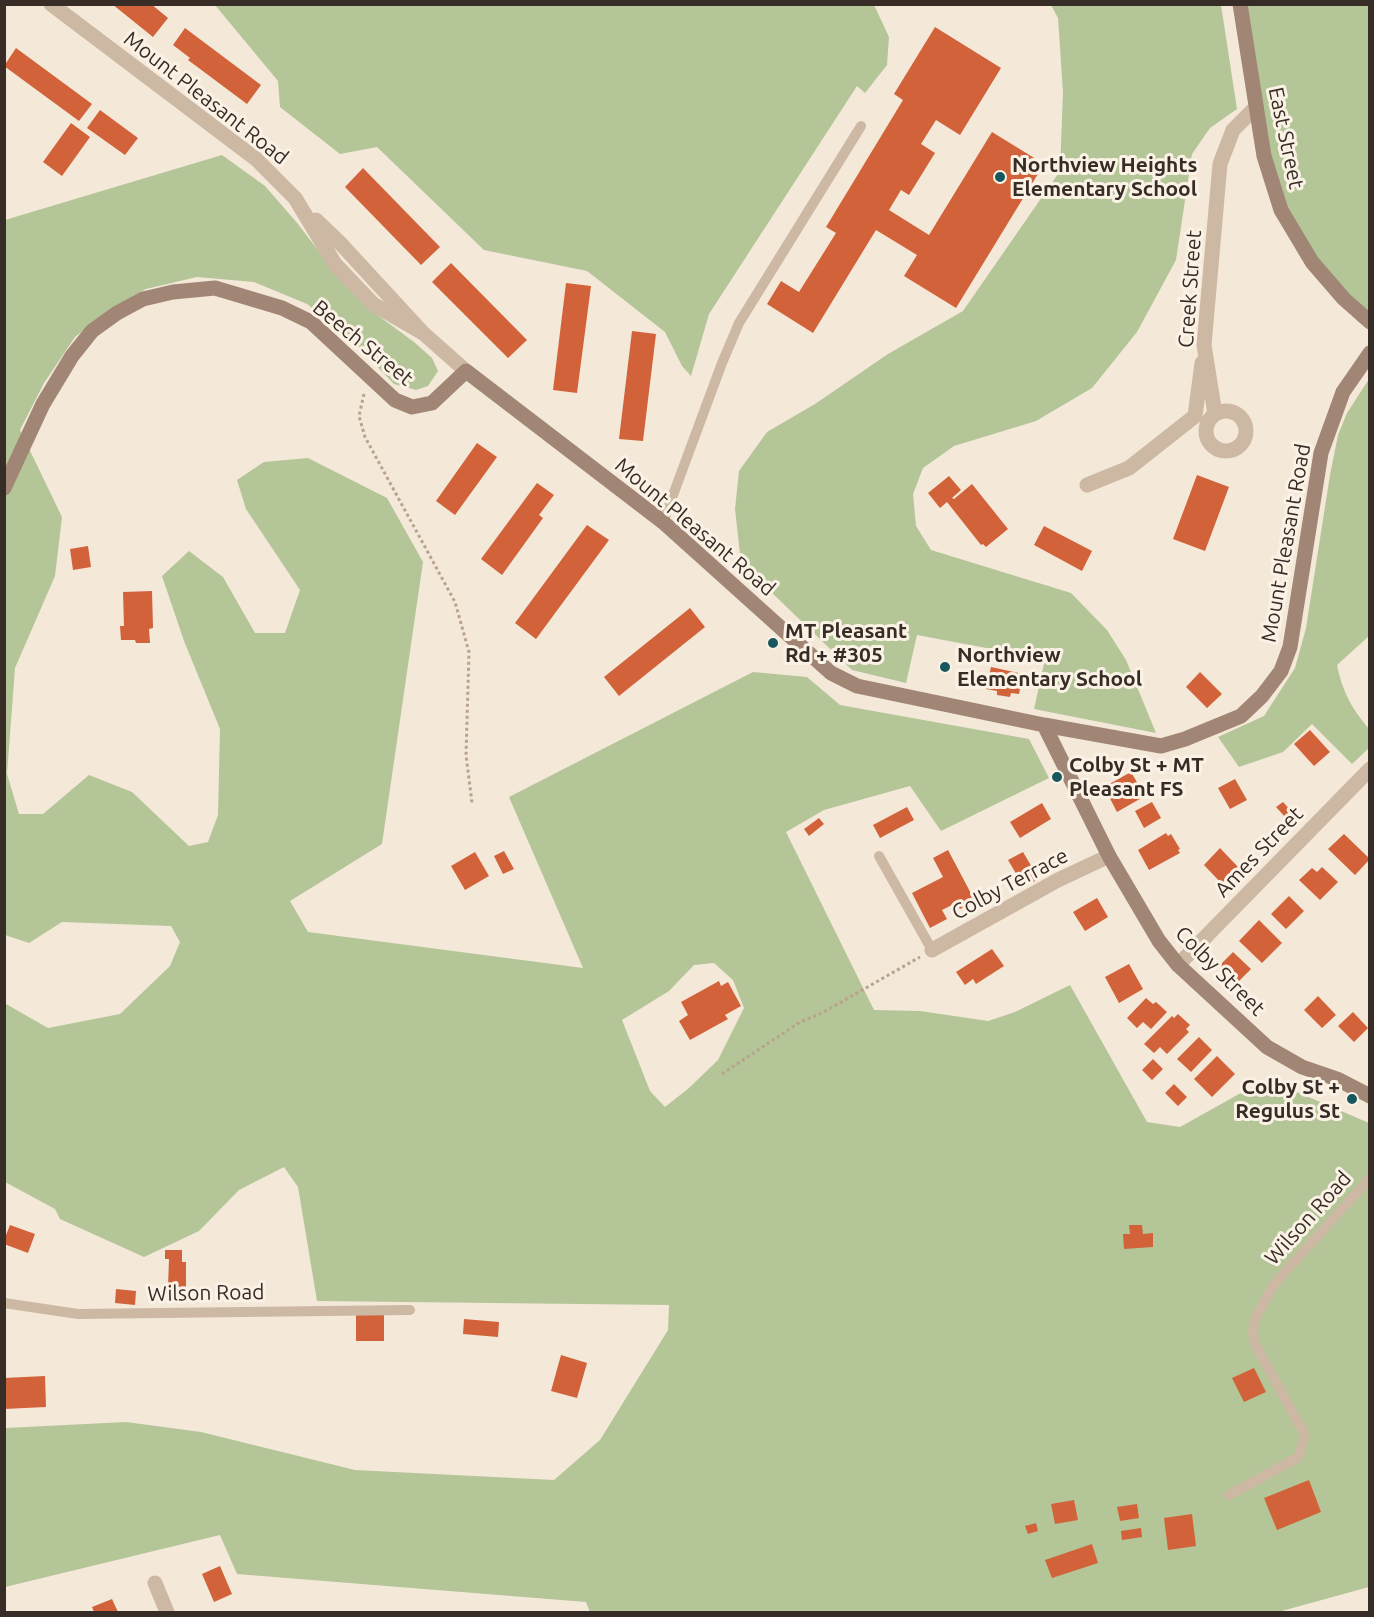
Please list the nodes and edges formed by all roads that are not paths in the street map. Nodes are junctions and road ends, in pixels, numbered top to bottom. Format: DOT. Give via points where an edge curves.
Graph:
graph roads {
  1 [pos="51,4"];
  2 [pos="1240,4"];
  3 [pos="1256,106"];
  4 [pos="861,126"];
  5 [pos="1370,322"];
  6 [pos="1204,345"];
  7 [pos="1370,353"];
  8 [pos="466,371"];
  9 [pos="1215,414"];
  10 [pos="1087,485"];
  11 [pos="4,488"];
  12 [pos="663,522"];
  13 [pos="1044,725"];
  14 [pos="1370,769"];
  15 [pos="879,856"];
  16 [pos="1109,856"];
  17 [pos="932,950"];
  18 [pos="1178,965"];
  19 [pos="1370,1096"];
  20 [pos="1370,1178"];
  21 [pos="4,1303"];
  22 [pos="410,1310"];
  23 [pos="1228,1495"];
  24 [pos="155,1583"];
  25 [pos="166,1612"];
  1 -- 8 [label="street, Mount Pleasant Road" via="256,159 423,333"];
  2 -- 3 [label="street, East Street"];
  3 -- 5 [label="street, East Street" via="1264,156 1281,210 1312,262"];
  3 -- 6 [label="street, Creek Street" via="1233,129 1220,164"];
  4 -- 12 [label="lane" via="740,323"];
  6 -- 9 [label="street, Creek Street"];
  6 -- 10 [label="street" via="1195,416 1129,468"];
  7 -- 13 [label="street, Mount Pleasant Road" via="1343,392 1321,453 1290,647 1281,670 1262,696 1241,716 1161,746"];
  8 -- 11 [label="street, Beech Street" via="432,403 412,406 395,400 311,322 282,308 215,288 143,299 92,331 72,356 43,405"];
  8 -- 12 [label="street, Mount Pleasant Road"];
  12 -- 13 [label="street, Mount Pleasant Road" via="831,673 857,686"];
  13 -- 16 [label="street, Colby Street"];
  14 -- 18 [label="street, Ames Street"];
  15 -- 17 [label="lane"];
  16 -- 17 [label="street, Colby Terrace"];
  16 -- 18 [label="street, Colby Street" via="1159,941"];
  18 -- 19 [label="street, Colby Street" via="1267,1047 1302,1067"];
  20 -- 23 [label="lane, Wilson Road" via="1275,1283 1256,1316 1255,1344 1305,1436 1299,1457"];
  21 -- 22 [label="lane, Wilson Road" via="78,1314"];
  24 -- 25 [label="street"];
}
